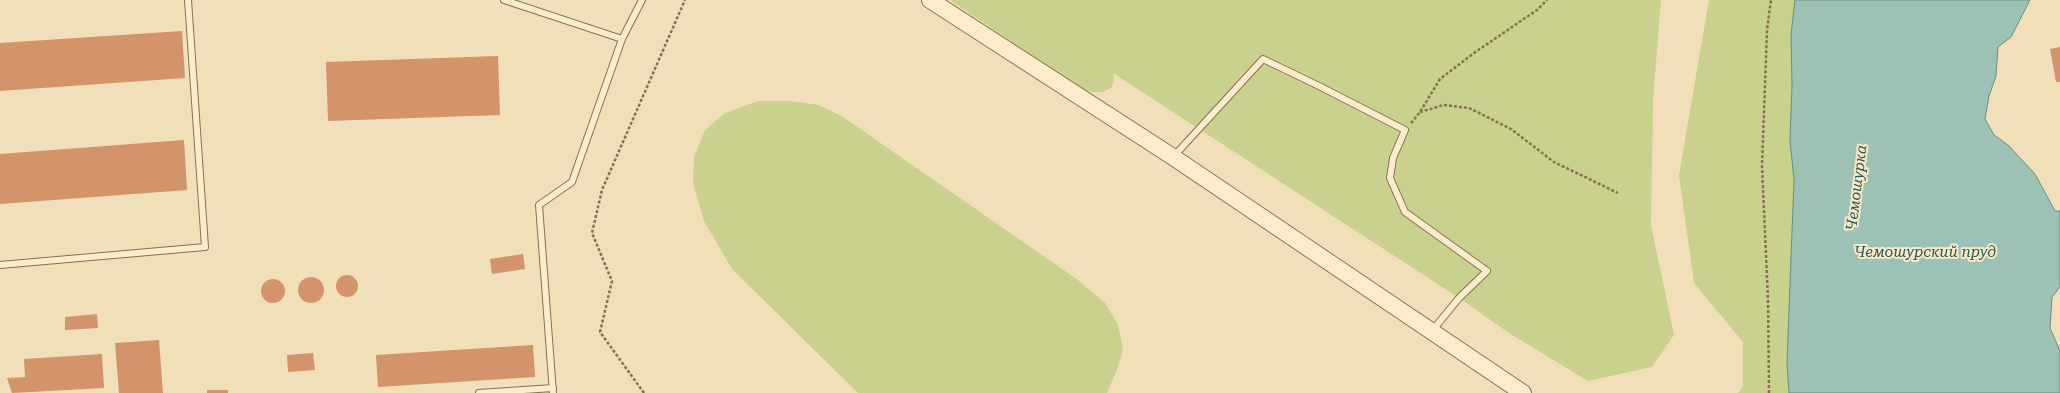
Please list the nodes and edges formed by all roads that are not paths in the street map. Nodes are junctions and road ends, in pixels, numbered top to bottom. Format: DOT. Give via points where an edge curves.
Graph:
graph roads {
  1 [pos="188,0"];
  2 [pos="504,0"];
  3 [pos="642,0"];
  4 [pos="930,0"];
  5 [pos="622,39"];
  6 [pos="1173,157"];
  7 [pos="0,265"];
  8 [pos="1432,331"];
  9 [pos="553,391"];
  10 [pos="479,393"];
  11 [pos="1523,393"];
  1 -- 7 [label="lane" via="205,247"];
  2 -- 5 [label="lane"];
  3 -- 5 [label="lane"];
  4 -- 6 [label="street"];
  5 -- 9 [label="lane" via="572,182 539,205"];
  6 -- 8 [label="street"];
  6 -- 8 [label="lane" via="1263,59 1405,130 1393,158 1390,178 1405,212 1487,271 1459,298"];
  8 -- 11 [label="street"];
  9 -- 10 [label="lane"];
}
